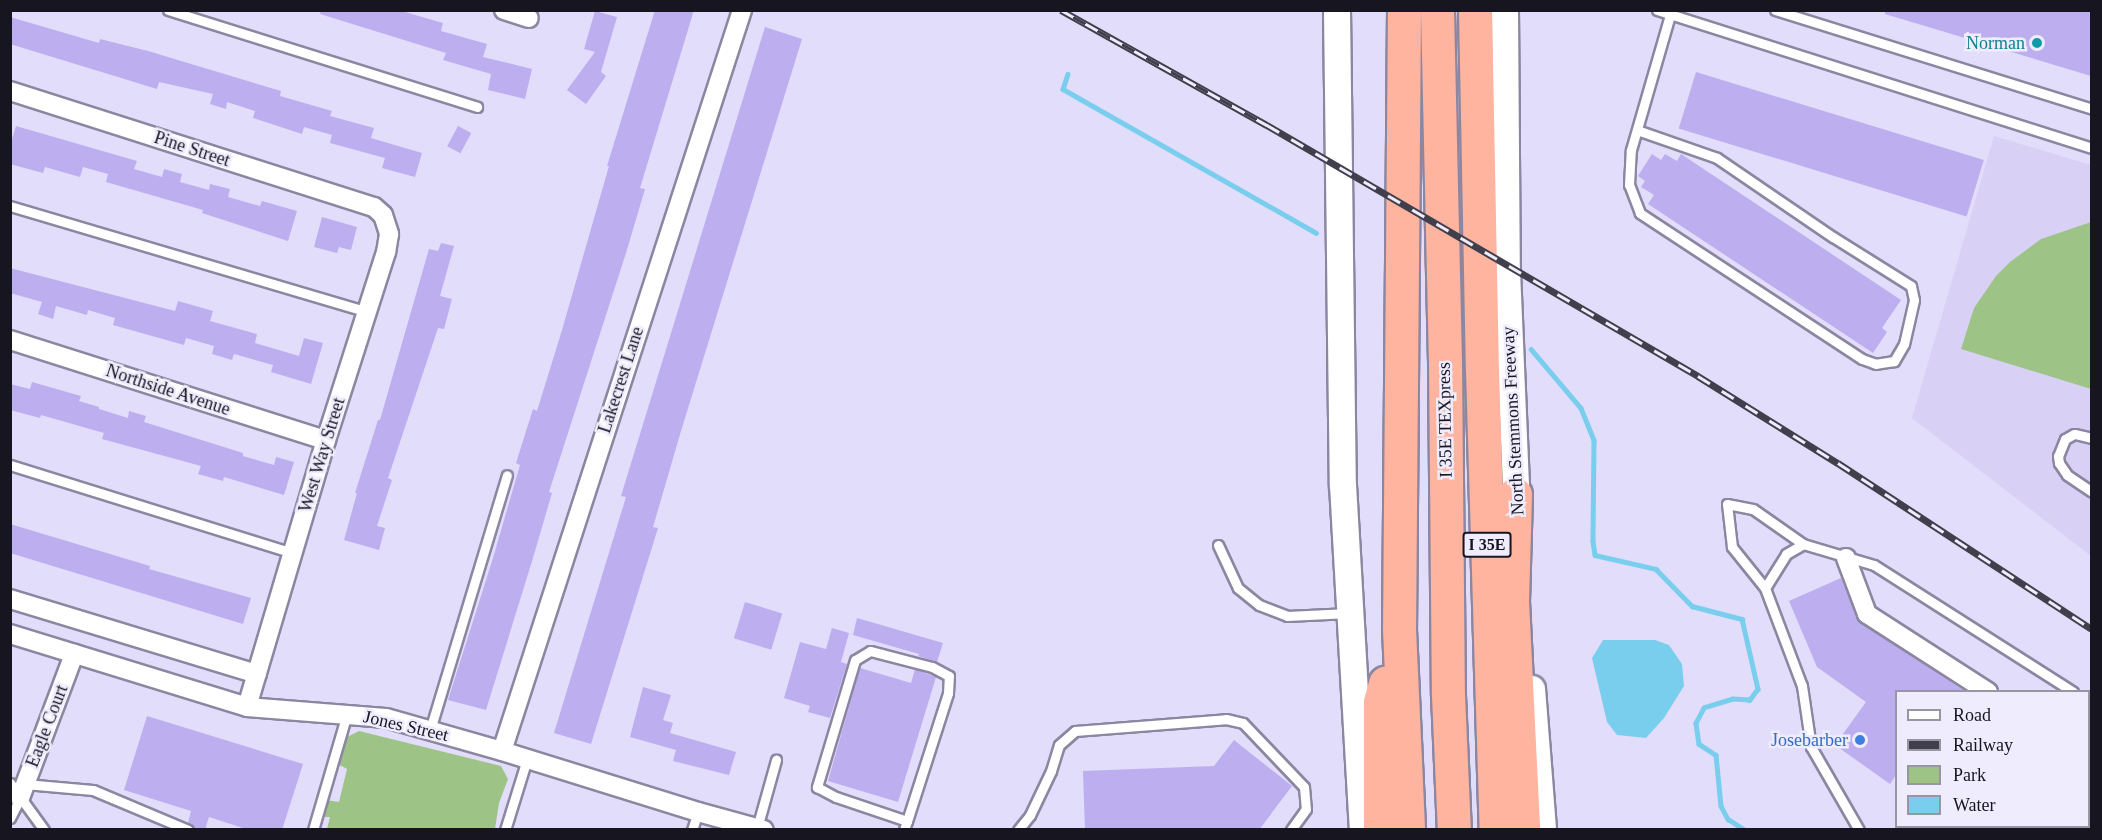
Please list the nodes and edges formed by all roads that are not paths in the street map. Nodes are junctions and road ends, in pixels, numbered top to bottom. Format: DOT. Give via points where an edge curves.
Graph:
graph roads {
  1 [pos="168,10"];
  2 [pos="504,10"];
  3 [pos="742,10"];
  4 [pos="1337,10"];
  5 [pos="1404,10"];
  6 [pos="1437,10"];
  7 [pos="1475,10"];
  8 [pos="1505,10"];
  9 [pos="1657,10"];
  10 [pos="1774,10"];
  11 [pos="1670,15"];
  12 [pos="529,18"];
  13 [pos="10,91"];
  14 [pos="477,107"];
  15 [pos="2091,109"];
  16 [pos="1637,130"];
  17 [pos="2091,148"];
  18 [pos="10,206"];
  19 [pos="374,207"];
  20 [pos="367,312"];
  21 [pos="10,340"];
  22 [pos="2091,438"];
  23 [pos="326,440"];
  24 [pos="10,465"];
  25 [pos="507,475"];
  26 [pos="2091,492"];
  27 [pos="1515,494"];
  28 [pos="1803,544"];
  29 [pos="1218,545"];
  30 [pos="292,553"];
  31 [pos="1846,558"];
  32 [pos="1764,588"];
  33 [pos="10,599"];
  34 [pos="1349,614"];
  35 [pos="1399,628"];
  36 [pos="10,634"];
  37 [pos="74,654"];
  38 [pos="257,674"];
  39 [pos="1985,690"];
  40 [pos="2070,690"];
  41 [pos="247,707"];
  42 [pos="347,714"];
  43 [pos="430,730"];
  44 [pos="502,751"];
  45 [pos="527,759"];
  46 [pos="776,760"];
  47 [pos="16,791"];
  48 [pos="10,818"];
  49 [pos="695,821"];
  50 [pos="906,825"];
  51 [pos="760,829"];
  52 [pos="44,830"];
  53 [pos="188,830"];
  54 [pos="314,830"];
  55 [pos="506,830"];
  56 [pos="1018,830"];
  57 [pos="1291,830"];
  58 [pos="1363,830"];
  59 [pos="1380,830"];
  60 [pos="1408,830"];
  61 [pos="1454,830"];
  62 [pos="1496,830"];
  63 [pos="1523,830"];
  64 [pos="1544,830"];
  65 [pos="1859,830"];
  1 -- 14 [label="lane"];
  2 -- 12 [label="street"];
  3 -- 44 [label="street, Lakecrest Lane"];
  4 -- 34 [label="main road" via="1343,485"];
  5 -- 35 [label="highway"];
  6 -- 61 [label="highway, I 35E TEXpress" via="1448,695"];
  7 -- 62 [label="highway, North Stemmons Freeway / I 35E"];
  8 -- 27 [label="main road, North Stemmons Freeway" via="1507,271"];
  9 -- 11 [label="lane"];
  10 -- 15 [label="lane"];
  11 -- 16 [label="lane"];
  11 -- 17 [label="lane"];
  13 -- 19 [label="street, Pine Street"];
  16 -- 16 [label="lane" via="1631,150 1629,185 1640,213 1862,359 1876,364 1894,361 1905,344 1914,300 1911,286 1717,158"];
  18 -- 20 [label="lane"];
  19 -- 20 [label="street, West Way Street" via="383,216 389,234"];
  20 -- 23 [label="street, West Way Street"];
  21 -- 23 [label="street, Northside Avenue"];
  22 -- 26 [label="lane" via="2074,435 2065,439 2058,456 2067,475"];
  23 -- 30 [label="street, West Way Street"];
  24 -- 30 [label="lane"];
  25 -- 43 [label="lane"];
  27 -- 63 [label="highway" via="1512,601"];
  27 -- 64 [label="main road, North Stemmons Freeway"];
  28 -- 31 [label="lane"];
  28 -- 32 [label="lane" via="1786,554"];
  28 -- 32 [label="lane" via="1753,509 1727,504 1732,547"];
  29 -- 34 [label="lane" via="1238,588 1259,605 1287,616"];
  30 -- 38 [label="street, West Way Street"];
  31 -- 39 [label="street" via="1867,614"];
  31 -- 40 [label="lane" via="1874,565"];
  32 -- 65 [label="lane" via="1802,686 1811,747"];
  33 -- 38 [label="street"];
  34 -- 58 [label="main road"];
  35 -- 59 [label="highway" via="1380,702"];
  35 -- 60 [label="highway"];
  36 -- 37 [label="street, Jones Street"];
  37 -- 41 [label="street, Jones Street"];
  37 -- 47 [label="street, Eagle Court"];
  38 -- 41 [label="street, West Way Street"];
  41 -- 42 [label="street, Jones Street"];
  42 -- 43 [label="street, Jones Street" via="386,718"];
  42 -- 54 [label="lane"];
  43 -- 44 [label="street, Jones Street"];
  44 -- 45 [label="street, Jones Street"];
  45 -- 49 [label="street, Jones Street"];
  45 -- 55 [label="lane"];
  46 -- 51 [label="lane"];
  47 -- 48 [label="lane"];
  47 -- 52 [label="lane"];
  47 -- 53 [label="lane" via="93,790"];
  49 -- 51 [label="street, Jones Street"];
  50 -- 50 [label="lane" via="948,693 949,676 932,667 870,651 855,660 817,787"];
  56 -- 57 [label="lane" via="1052,771 1059,745 1075,731 1226,719 1243,723 1304,787 1306,809"];
}
